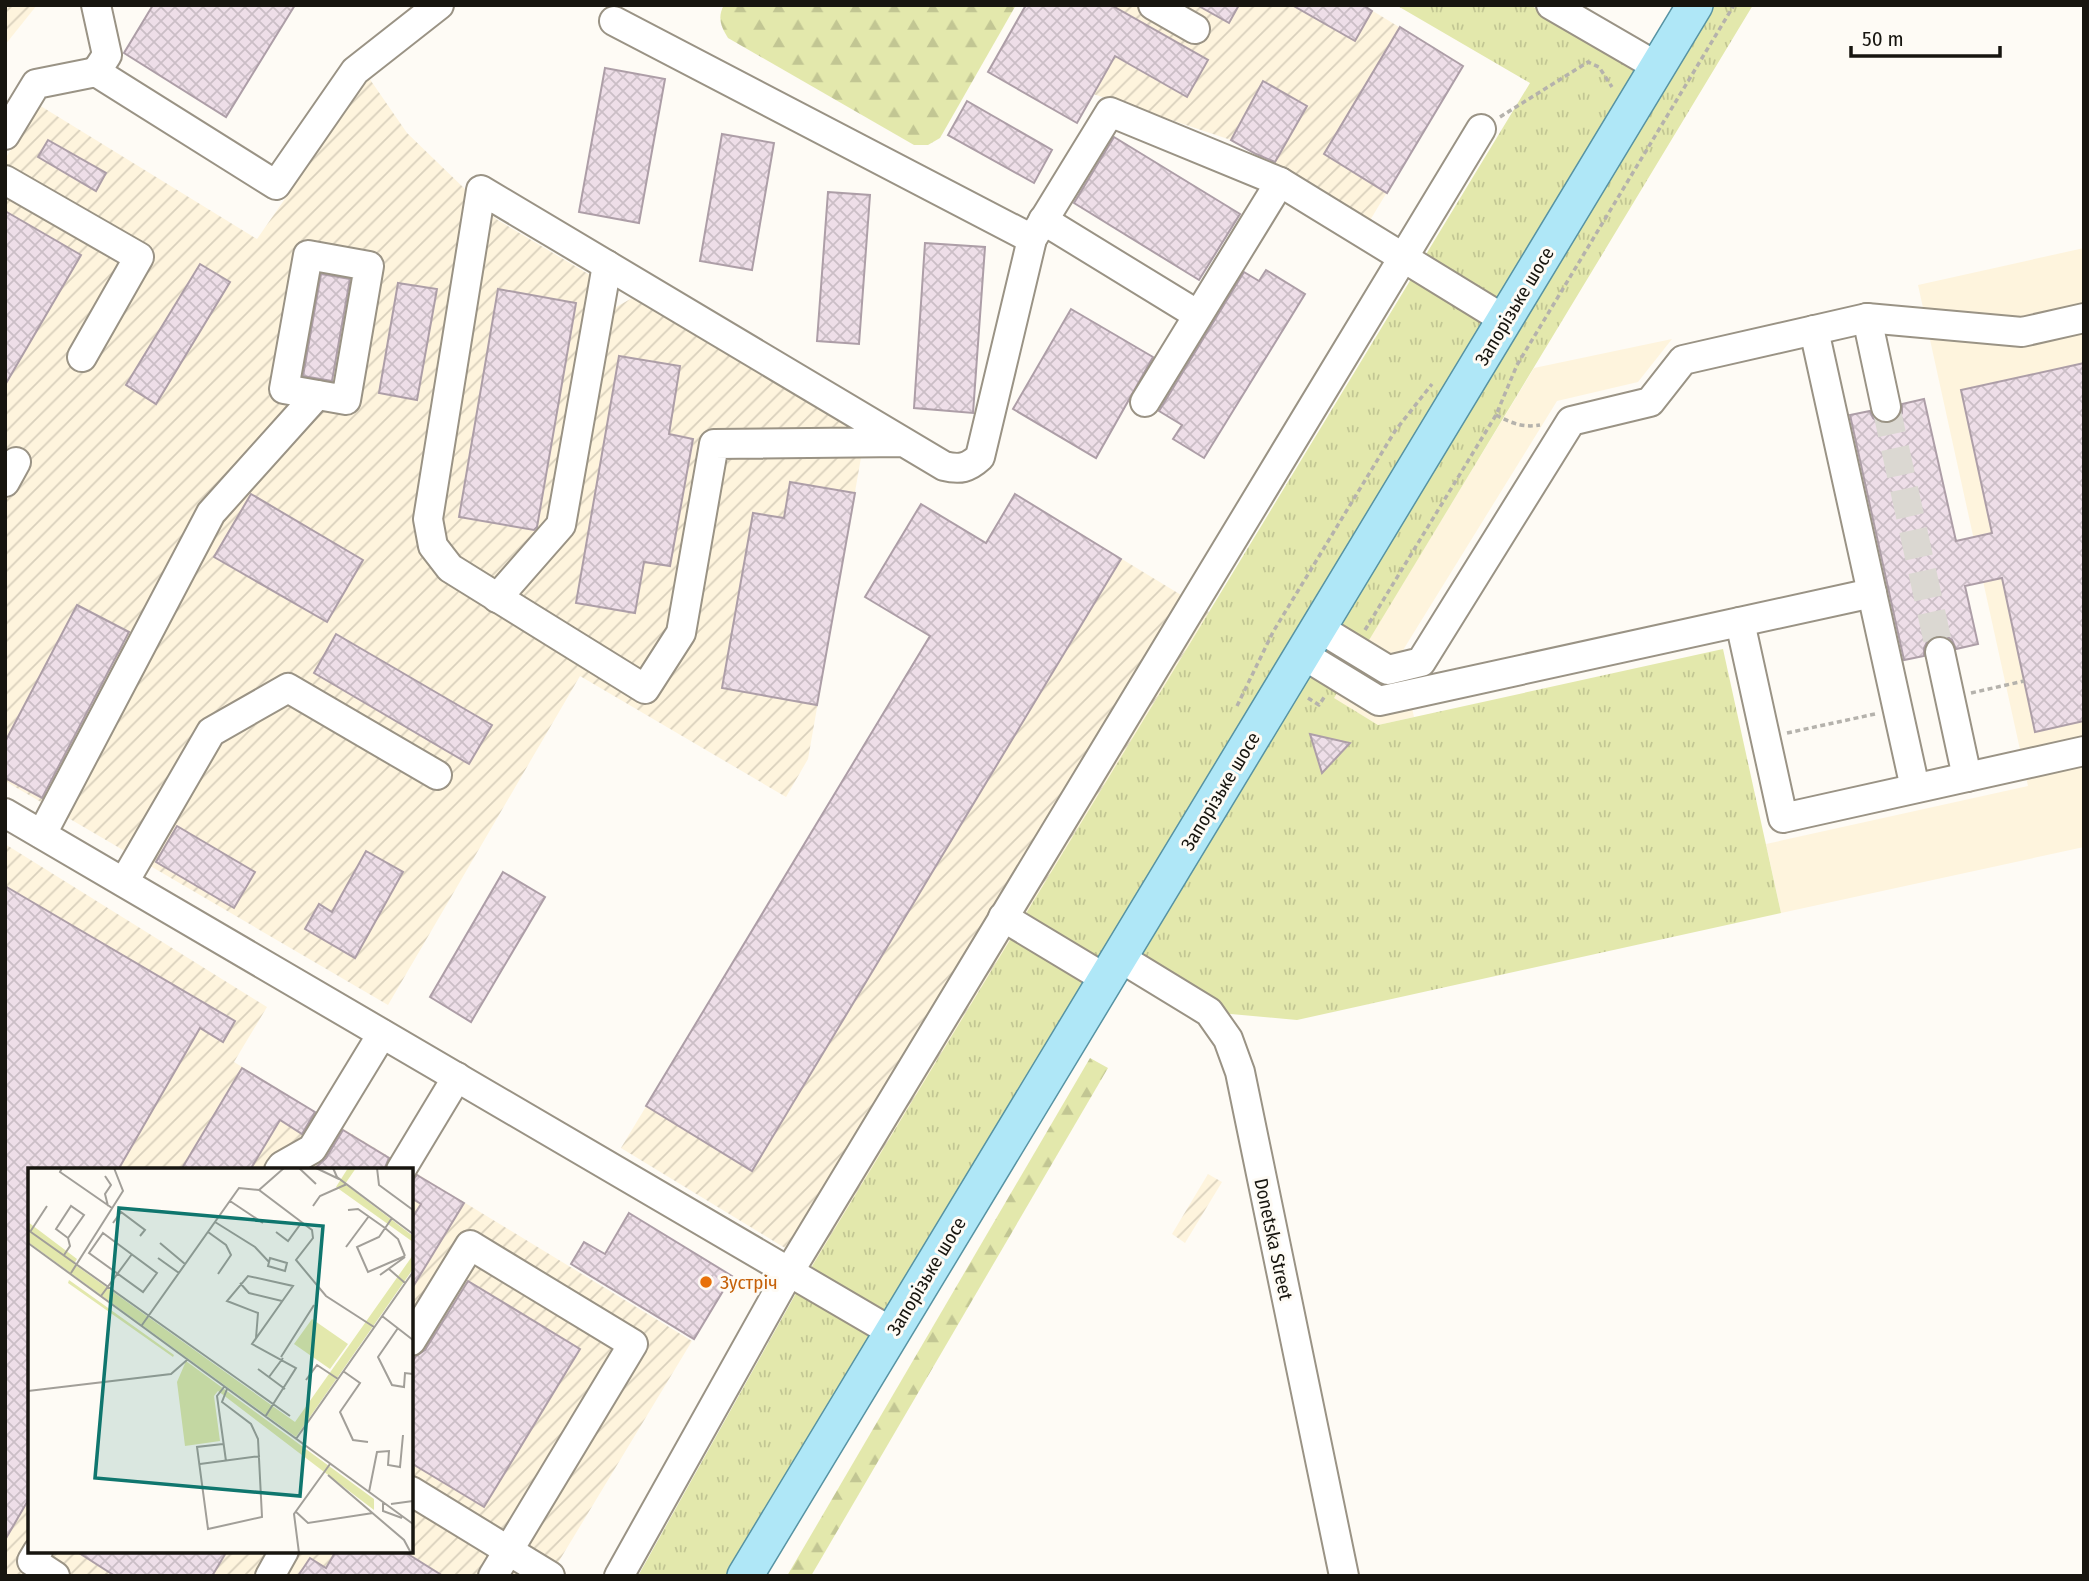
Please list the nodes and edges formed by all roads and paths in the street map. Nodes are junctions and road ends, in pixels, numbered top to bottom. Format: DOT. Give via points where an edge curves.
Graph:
graph roads {
  1 [pos="96,5"];
  2 [pos="439,5"];
  3 [pos="1153,5"];
  4 [pos="1551,5"];
  5 [pos="1695,5"];
  6 [pos="1734,5"];
  7 [pos="614,21"];
  8 [pos="1195,29"];
  9 [pos="1658,67"];
  10 [pos="96,72"];
  11 [pos="1612,87"];
  12 [pos="1481,129"];
  13 [pos="5,135"];
  14 [pos="5,180"];
  15 [pos="1280,182"];
  16 [pos="1038,230"];
  17 [pos="1403,257"];
  18 [pos="607,265"];
  19 [pos="1198,316"];
  20 [pos="1867,318"];
  21 [pos="2084,318"];
  22 [pos="1505,320"];
  23 [pos="1814,330"];
  24 [pos="82,357"];
  25 [pos="1438,377"];
  26 [pos="317,395"];
  27 [pos="1145,402"];
  28 [pos="1886,407"];
  29 [pos="1496,415"];
  30 [pos="1571,421"];
  31 [pos="903,442"];
  32 [pos="1872,593"];
  33 [pos="497,598"];
  34 [pos="1740,622"];
  35 [pos="1363,633"];
  36 [pos="1310,641"];
  37 [pos="1940,652"];
  38 [pos="1421,662"];
  39 [pos="1257,665"];
  40 [pos="1428,691"];
  41 [pos="2084,751"];
  42 [pos="437,775"];
  43 [pos="1967,777"];
  44 [pos="1914,788"];
  45 [pos="5,813"];
  46 [pos="41,834"];
  47 [pos="124,882"];
  48 [pos="1003,917"];
  49 [pos="1112,968"];
  50 [pos="382,1034"];
  51 [pos="457,1077"];
  52 [pos="280,1168"];
  53 [pos="402,1168"];
  54 [pos="789,1272"];
  55 [pos="892,1332"];
  56 [pos="413,1338"];
  57 [pos="413,1492"];
  58 [pos="508,1550"];
  59 [pos="37,1553"];
  60 [pos="283,1553"];
  61 [pos="55,1576"];
  62 [pos="270,1576"];
  63 [pos="493,1576"];
  64 [pos="550,1576"];
  65 [pos="619,1576"];
  66 [pos="745,1576"];
  67 [pos="1344,1576"];
  1 -- 10 [label="street" via="107,55"];
  2 -- 10 [label="street" via="355,71 276,185"];
  3 -- 8 [label="street"];
  4 -- 9 [label="street"];
  5 -- 9 [label="main road, Запорізьке шосе"];
  6 -- 29 [label="path" via="1517,365"];
  7 -- 16 [label="street"];
  9 -- 22 [label="main road, Запорізьке шосе"];
  10 -- 13 [label="street" via="36,85"];
  11 -- 12 [label="path" via="1599,67 1588,62"];
  12 -- 17 [label="street"];
  14 -- 24 [label="street" via="139,257"];
  15 -- 16 [label="street" via="1110,112"];
  15 -- 17 [label="street"];
  15 -- 19 [label="street"];
  16 -- 19 [label="street"];
  16 -- 31 [label="street" via="980,457 957,469"];
  17 -- 22 [label="street"];
  17 -- 48 [label="street"];
  18 -- 31 [label="street"];
  18 -- 33 [label="street" via="561,525"];
  18 -- 33 [label="street" via="481,190 428,519 433,546 450,568"];
  19 -- 27 [label="street"];
  20 -- 21 [label="street" via="2022,332"];
  20 -- 23 [label="street"];
  20 -- 28 [label="street"];
  22 -- 36 [label="main road, Запорізьке шосе"];
  23 -- 30 [label="street" via="1683,360 1650,402"];
  23 -- 32 [label="street"];
  25 -- 39 [label="path" via="1395,431"];
  26 -- 26 [label="street" via="284,389 307,255 369,266 346,400"];
  26 -- 46 [label="street" via="211,513"];
  29 -- 30 [label="path" via="1530,427"];
  29 -- 35 [label="path"];
  30 -- 38 [label="street"];
  31 -- 33 [label="street" via="714,444 681,633 645,689"];
  32 -- 34 [label="street"];
  32 -- 44 [label="street"];
  34 -- 40 [label="street"];
  34 -- 44 [label="street" via="1783,818"];
  36 -- 38 [label="street" via="1388,670"];
  36 -- 40 [label="street" via="1379,701"];
  36 -- 49 [label="main road, Запорізьке шосе"];
  37 -- 43 [label="street"];
  38 -- 40 [label="street"];
  41 -- 43 [label="street"];
  42 -- 47 [label="street" via="288,688 211,732"];
  43 -- 44 [label="street"];
  45 -- 46 [label="street"];
  46 -- 47 [label="street"];
  47 -- 50 [label="street"];
  48 -- 49 [label="street, Donetska Street"];
  48 -- 54 [label="street"];
  49 -- 55 [label="main road, Запорізьке шосе"];
  49 -- 67 [label="street, Donetska Street" via="1209,1012 1228,1039 1240,1072"];
  50 -- 51 [label="street"];
  50 -- 52 [label="street" via="312,1149"];
  51 -- 53 [label="street"];
  51 -- 54 [label="street"];
  54 -- 55 [label="street"];
  54 -- 65 [label="street"];
  55 -- 66 [label="main road, Запорізьке шосе"];
  56 -- 58 [label="street" via="470,1245 633,1344"];
  57 -- 58 [label="street"];
  58 -- 63 [label="street"];
  58 -- 64 [label="street"];
  59 -- 61 [label="street" via="32,1561"];
  60 -- 62 [label="street"];
}
